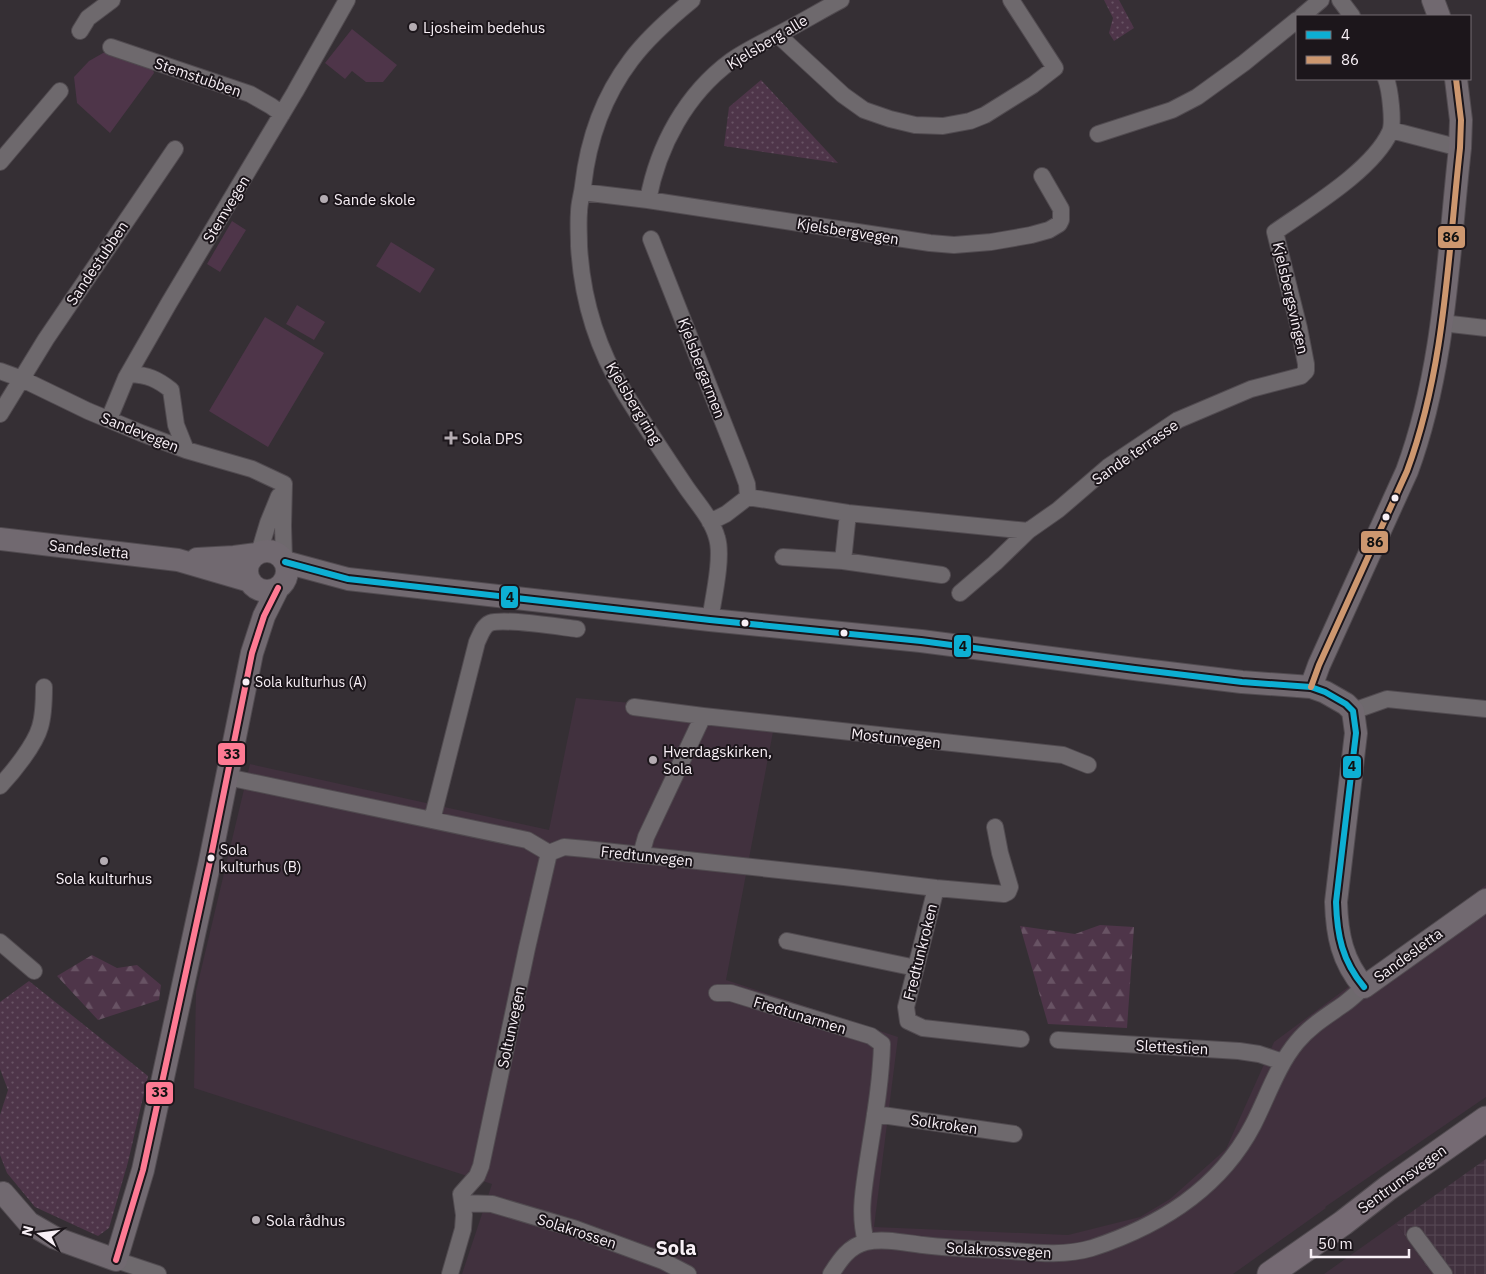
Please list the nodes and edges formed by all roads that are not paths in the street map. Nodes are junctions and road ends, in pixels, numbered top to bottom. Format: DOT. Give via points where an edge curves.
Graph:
graph roads {
  1 [pos="112,0"];
  2 [pos="347,0"];
  3 [pos="692,0"];
  4 [pos="841,0"];
  5 [pos="1012,0"];
  6 [pos="1321,0"];
  7 [pos="1340,0"];
  8 [pos="1433,0"];
  9 [pos="1303,15"];
  10 [pos="1351,15"];
  11 [pos="1439,15"];
  12 [pos="1296,21"];
  13 [pos="80,31"];
  14 [pos="778,35"];
  15 [pos="111,47"];
  16 [pos="1386,80"];
  17 [pos="1456,80"];
  18 [pos="60,91"];
  19 [pos="282,114"];
  20 [pos="1391,130"];
  21 [pos="1098,134"];
  22 [pos="1460,148"];
  23 [pos="175,149"];
  24 [pos="0,162"];
  25 [pos="1042,176"];
  26 [pos="582,192"];
  27 [pos="648,200"];
  28 [pos="651,239"];
  29 [pos="1442,323"];
  30 [pos="1486,328"];
  31 [pos="0,371"];
  32 [pos="126,378"];
  33 [pos="22,379"];
  34 [pos="1252,389"];
  35 [pos="0,414"];
  36 [pos="109,419"];
  37 [pos="186,450"];
  38 [pos="284,484"];
  39 [pos="748,498"];
  40 [pos="848,513"];
  41 [pos="710,522"];
  42 [pos="1028,531"];
  43 [pos="0,539"];
  44 [pos="258,554"];
  45 [pos="784,557"];
  46 [pos="178,560"];
  47 [pos="285,561"];
  48 [pos="844,561"];
  49 [pos="942,574"];
  50 [pos="348,579"];
  51 [pos="251,582"];
  52 [pos="279,587"];
  53 [pos="960,593"];
  54 [pos="710,620"];
  55 [pos="577,629"];
  56 [pos="252,653"];
  57 [pos="44,687"];
  58 [pos="1311,687"];
  59 [pos="634,707"];
  60 [pos="1486,709"];
  61 [pos="1353,711"];
  62 [pos="703,716"];
  63 [pos="1088,766"];
  64 [pos="227,777"];
  65 [pos="0,786"];
  66 [pos="432,820"];
  67 [pos="995,827"];
  68 [pos="549,854"];
  69 [pos="641,855"];
  70 [pos="936,888"];
  71 [pos="1486,900"];
  72 [pos="787,940"];
  73 [pos="0,942"];
  74 [pos="916,968"];
  75 [pos="34,971"];
  76 [pos="1364,987"];
  77 [pos="717,993"];
  78 [pos="1022,1039"];
  79 [pos="1058,1040"];
  80 [pos="1284,1062"];
  81 [pos="875,1114"];
  82 [pos="1486,1119"];
  83 [pos="1486,1133"];
  84 [pos="1014,1134"];
  85 [pos="2,1194"];
  86 [pos="462,1198"];
  87 [pos="1415,1235"];
  88 [pos="866,1242"];
  89 [pos="116,1260"];
  90 [pos="158,1274"];
  91 [pos="450,1274"];
  92 [pos="688,1274"];
  93 [pos="831,1274"];
  94 [pos="1270,1274"];
  95 [pos="1296,1274"];
  96 [pos="1444,1274"];
  1 -- 13 [label="street" via="88,18"];
  2 -- 19 [label="street, Stemvegen"];
  3 -- 26 [label="street, Kjelsberg ring" via="647,40 608,96 588,152"];
  4 -- 14 [label="street, Kjelsberg alle"];
  5 -- 14 [label="street" via="1055,68 985,115 943,126 915,125 864,110"];
  6 -- 9 [label="street"];
  7 -- 10 [label="street"];
  8 -- 11 [label="street"];
  12 -- 21 [label="street" via="1197,96 1172,110"];
  14 -- 27 [label="street, Kjelsberg alle" via="731,61 697,93 666,142 652,178"];
  15 -- 19 [label="street, Stemstubben" via="250,94"];
  16 -- 20 [label="street"];
  17 -- 22 [label="street" via="1461,120"];
  18 -- 24 [label="street"];
  19 -- 32 [label="street, Stemvegen"];
  20 -- 22 [label="street"];
  20 -- 34 [label="street, Kjelsbergsvingen" via="1364,165 1275,232 1299,328 1306,371 1301,376"];
  22 -- 29 [label="street"];
  23 -- 33 [label="street, Sandestubben"];
  25 -- 27 [label="street, Kjelsbergvegen" via="1061,209 1059,224 1031,235 954,245"];
  26 -- 27 [label="street, Kjelsbergvegen"];
  26 -- 41 [label="street, Kjelsberg ring" via="578,213 580,261 597,337 623,391"];
  28 -- 39 [label="street, Kjelsbergarmen" via="747,484"];
  29 -- 30 [label="street"];
  29 -- 58 [label="street" via="1429,399 1416,447"];
  31 -- 33 [label="street, Sandevegen"];
  32 -- 36 [label="street, Stemvegen"];
  32 -- 37 [label="street" via="130,374 150,377 171,390 176,425"];
  33 -- 35 [label="street, Sandestubben"];
  33 -- 36 [label="street, Sandevegen"];
  34 -- 42 [label="street, Sande terrasse" via="1178,420 1108,467"];
  36 -- 37 [label="street, Sandevegen"];
  37 -- 38 [label="street, Sandevegen" via="252,469"];
  38 -- 44 [label="street"];
  38 -- 47 [label="street" via="282,526"];
  39 -- 40 [label="street"];
  39 -- 41 [label="street"];
  40 -- 42 [label="street"];
  40 -- 48 [label="street"];
  41 -- 54 [label="street, Kjelsberg ring" via="718,549"];
  42 -- 53 [label="street, Sande terrasse"];
  43 -- 46 [label="street, Sandesletta"];
  44 -- 46 [label="street, Sandesletta"];
  44 -- 47 [label="street, Sandesletta" via="270,551"];
  44 -- 51 [label="street" via="247,569"];
  45 -- 48 [label="street"];
  46 -- 51 [label="street, Sandesletta"];
  47 -- 50 [label="street, Sandesletta"];
  47 -- 52 [label="street" via="287,575"];
  48 -- 49 [label="street"];
  50 -- 52 [label="street, Sandesletta"];
  50 -- 54 [label="street, Sandesletta"];
  51 -- 52 [label="street, Sandesletta" via="261,590"];
  51 -- 56 [label="street" via="254,613"];
  52 -- 56 [label="street" via="264,616"];
  54 -- 58 [label="street, Sandesletta" via="921,641 1242,682"];
  55 -- 66 [label="street" via="502,621 489,623 484,628 477,642"];
  56 -- 64 [label="street"];
  57 -- 65 [label="street" via="40,728 30,747"];
  58 -- 61 [label="street, Sandesletta" via="1337,698"];
  59 -- 62 [label="street, Mostunvegen"];
  60 -- 61 [label="street" via="1387,699"];
  61 -- 76 [label="street, Sandesletta" via="1356,733 1336,911 1340,941 1347,960"];
  62 -- 63 [label="street, Mostunvegen" via="1064,755"];
  62 -- 69 [label="street" via="646,836"];
  64 -- 66 [label="street"];
  64 -- 89 [label="street" via="143,1170"];
  66 -- 68 [label="street" via="527,840"];
  67 -- 70 [label="street, Fredtunvegen" via="1010,887 1008,892 1000,895"];
  68 -- 69 [label="street, Fredtunvegen" via="564,847"];
  68 -- 86 [label="street, Soltunvegen" via="482,1166"];
  69 -- 70 [label="street, Fredtunvegen"];
  70 -- 74 [label="street, Fredtunkroken"];
  71 -- 76 [label="street, Sandesletta"];
  72 -- 74 [label="street"];
  73 -- 75 [label="street"];
  74 -- 78 [label="street, Fredtunkroken" via="906,1006 908,1021 923,1028"];
  76 -- 80 [label="street, Solakrossvegen" via="1309,1029"];
  77 -- 81 [label="street, Fredtunarmen" via="730,993 871,1036 882,1044"];
  79 -- 80 [label="street, Slettestien" via="1239,1051"];
  80 -- 88 [label="street, Solakrossvegen" via="1252,1127 1220,1174 1192,1199 1136,1232 1089,1248 1050,1254"];
  81 -- 84 [label="street, Solkroken"];
  81 -- 88 [label="street" via="861,1216"];
  82 -- 94 [label="main road, Sentrumsvegen"];
  83 -- 95 [label="main road, Sentrumsvegen" via="1398,1194 1375,1218"];
  85 -- 89 [label="street" via="29,1223 55,1238"];
  86 -- 91 [label="street" via="463,1230"];
  86 -- 92 [label="street, Solakrossen" via="576,1229 663,1261"];
  87 -- 96 [label="street"];
  88 -- 93 [label="street" via="850,1250"];
  89 -- 90 [label="street"];
}
